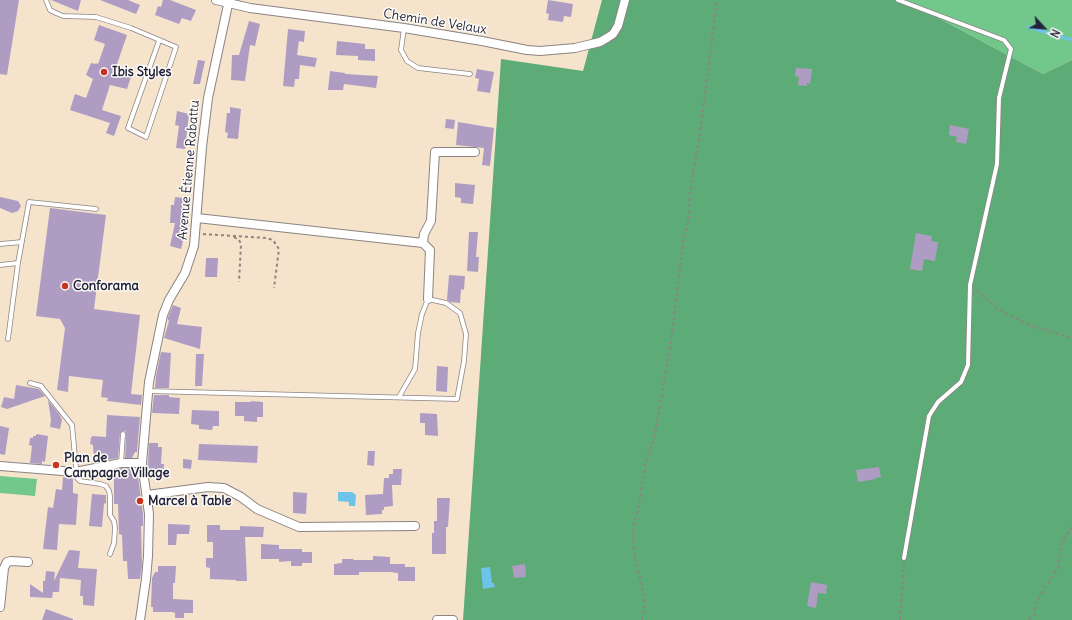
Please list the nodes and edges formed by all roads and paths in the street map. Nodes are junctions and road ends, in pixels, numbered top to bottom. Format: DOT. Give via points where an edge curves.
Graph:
graph roads {
  1 [pos="46,0"];
  2 [pos="216,0"];
  3 [pos="624,0"];
  4 [pos="717,0"];
  5 [pos="898,0"];
  6 [pos="228,2"];
  7 [pos="404,28"];
  8 [pos="159,40"];
  9 [pos="470,74"];
  10 [pos="475,152"];
  11 [pos="96,209"];
  12 [pos="197,218"];
  13 [pos="196,233"];
  14 [pos="233,236"];
  15 [pos="22,242"];
  16 [pos="423,242"];
  17 [pos="0,244"];
  18 [pos="18,263"];
  19 [pos="0,265"];
  20 [pos="239,282"];
  21 [pos="970,284"];
  22 [pos="274,288"];
  23 [pos="428,299"];
  24 [pos="1072,338"];
  25 [pos="8,339"];
  26 [pos="30,383"];
  27 [pos="148,391"];
  28 [pos="399,397"];
  29 [pos="123,434"];
  30 [pos="142,463"];
  31 [pos="121,464"];
  32 [pos="0,466"];
  33 [pos="75,472"];
  34 [pos="147,495"];
  35 [pos="415,526"];
  36 [pos="1072,527"];
  37 [pos="110,554"];
  38 [pos="904,558"];
  39 [pos="28,562"];
  40 [pos="0,607"];
  41 [pos="643,619"];
  42 [pos="140,620"];
  43 [pos="437,620"];
  44 [pos="453,620"];
  45 [pos="900,620"];
  46 [pos="1029,620"];
  1 -- 8 [label="lane" via="50,10 63,16 96,18 131,28"];
  2 -- 6 [label="street, Chemin de Velaux"];
  3 -- 7 [label="street, Chemin de Velaux" via="620,19 613,34 600,42 575,48 526,50"];
  4 -- 41 [label="path" via="670,348 654,439 646,459 633,529 634,553 645,599"];
  5 -- 21 [label="lane" via="1004,40 1011,49 999,98 997,164"];
  6 -- 7 [label="street, Chemin de Velaux" via="250,8"];
  6 -- 12 [label="street, Avenue Étienne Rabattu" via="210,83"];
  7 -- 9 [label="lane" via="401,50 407,61 418,68"];
  8 -- 8 [label="lane" via="128,128 146,137 176,47"];
  10 -- 16 [label="street" via="435,152 431,221"];
  11 -- 15 [label="lane" via="29,202"];
  12 -- 13 [label="street, Avenue Étienne Rabattu"];
  12 -- 16 [label="street"];
  13 -- 14 [label="path"];
  13 -- 27 [label="street, Avenue Étienne Rabattu" via="190,261 169,300 164,315"];
  14 -- 20 [label="path" via="241,244"];
  14 -- 22 [label="path" via="274,240 279,249"];
  15 -- 17 [label="lane"];
  15 -- 18 [label="lane"];
  16 -- 23 [label="street" via="430,250"];
  18 -- 19 [label="lane"];
  18 -- 25 [label="lane"];
  21 -- 24 [label="path" via="1003,312 1030,325"];
  21 -- 38 [label="lane" via="968,365 961,382 938,402 929,416"];
  23 -- 28 [label="lane" via="418,334 415,369"];
  23 -- 28 [label="lane" via="446,302 460,314 466,334 457,399"];
  26 -- 33 [label="lane" via="41,386 70,421 74,429"];
  27 -- 28 [label="lane"];
  27 -- 30 [label="street, Avenue Étienne Rabattu"];
  29 -- 31 [label="lane"];
  30 -- 31 [label="street"];
  30 -- 34 [label="street, Avenue Étienne Rabattu"];
  31 -- 33 [label="street"];
  32 -- 33 [label="street"];
  33 -- 37 [label="lane" via="76,478 80,481 106,486 110,496 110,515 115,528"];
  34 -- 35 [label="street" via="208,487 224,488 241,497 253,508 299,527"];
  34 -- 42 [label="street, Avenue Étienne Rabattu" via="148,556"];
  36 -- 46 [label="path" via="1061,544 1058,568 1037,600 1034,615"];
  38 -- 45 [label="path"];
  39 -- 40 [label="street" via="6,562"];
  43 -- 44 [label="street"];
}
